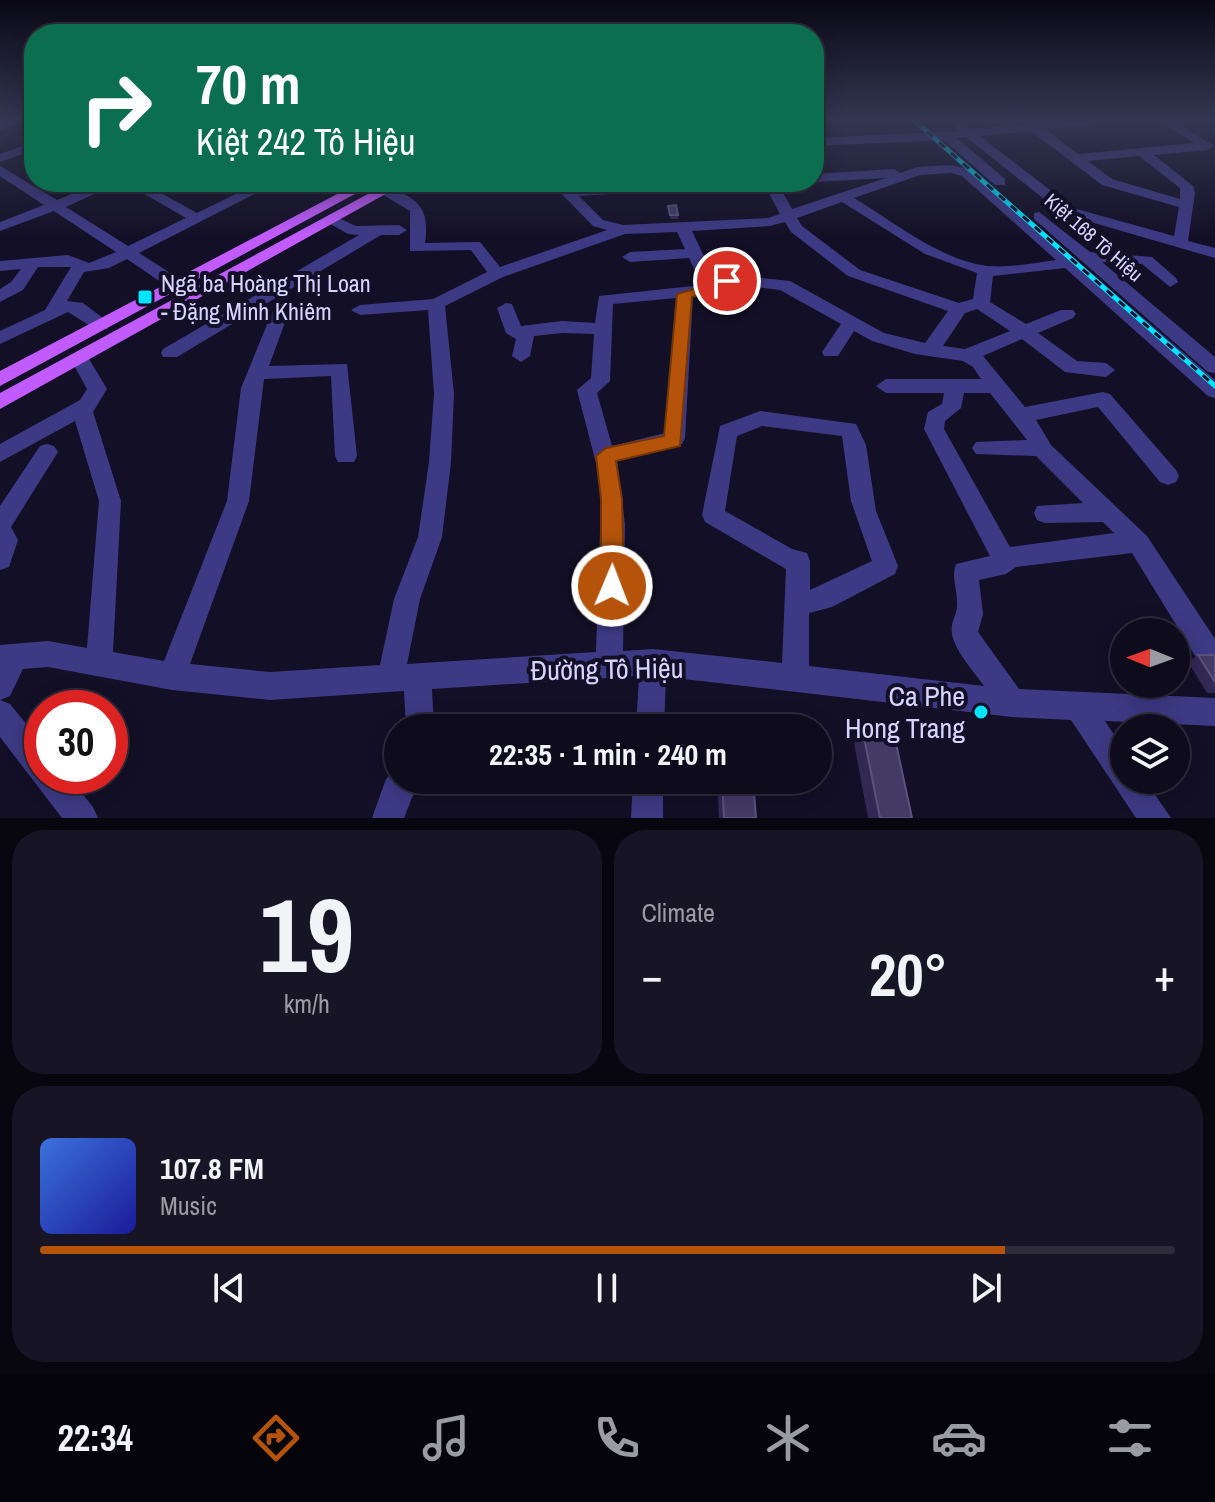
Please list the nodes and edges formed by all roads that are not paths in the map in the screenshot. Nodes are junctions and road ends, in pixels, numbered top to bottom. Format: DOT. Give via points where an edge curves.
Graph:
graph roads {
  1 [pos="927,159"];
  2 [pos="984,159"];
  3 [pos="997,159"];
  4 [pos="1078,159"];
  5 [pos="1151,159"];
  6 [pos="936,169"];
  7 [pos="0,170"];
  8 [pos="918,171"];
  9 [pos="866,174"];
  10 [pos="824,177"];
  11 [pos="24,178"];
  12 [pos="879,186"];
  13 [pos="42,192"];
  14 [pos="89,192"];
  15 [pos="149,192"];
  16 [pos="243,192"];
  17 [pos="370,192"];
  18 [pos="374,192"];
  19 [pos="396,192"];
  20 [pos="567,192"];
  21 [pos="775,192"];
  22 [pos="845,198"];
  23 [pos="58,205"];
  24 [pos="1186,205"];
  25 [pos="196,218"];
  26 [pos="789,218"];
  27 [pos="332,219"];
  28 [pos="0,227"];
  29 [pos="683,227"];
  30 [pos="379,230"];
  31 [pos="399,230"];
  32 [pos="623,230"];
  33 [pos="1180,244"];
  34 [pos="127,252"];
  35 [pos="695,253"];
  36 [pos="1215,253"];
  37 [pos="630,257"];
  38 [pos="1077,260"];
  39 [pos="33,263"];
  40 [pos="0,266"];
  41 [pos="80,266"];
  42 [pos="985,271"];
  43 [pos="497,274"];
  44 [pos="720,280"];
  45 [pos="1170,282"];
  46 [pos="177,285"];
  47 [pos="685,294"];
  48 [pos="0,297"];
  49 [pos="979,303"];
  50 [pos="436,304"];
  51 [pos="506,308"];
  52 [pos="959,309"];
  53 [pos="360,310"];
  54 [pos="51,313"];
  55 [pos="279,314"];
  56 [pos="1067,314"];
  57 [pos="850,323"];
  58 [pos="101,325"];
  59 [pos="602,329"];
  60 [pos="526,332"];
  61 [pos="1025,332"];
  62 [pos="0,338"];
  63 [pos="933,350"];
  64 [pos="831,352"];
  65 [pos="170,353"];
  66 [pos="967,355"];
  67 [pos="521,356"];
  68 [pos="79,358"];
  69 [pos="1215,367"];
  70 [pos="1106,370"];
  71 [pos="256,373"];
  72 [pos="0,379"];
  73 [pos="886,386"];
  74 [pos="955,386"];
  75 [pos="995,386"];
  76 [pos="1215,391"];
  77 [pos="0,402"];
  78 [pos="87,405"];
  79 [pos="1022,415"];
  80 [pos="983,448"];
  81 [pos="1041,448"];
  82 [pos="47,452"];
  83 [pos="0,454"];
  84 [pos="346,456"];
  85 [pos="606,456"];
  86 [pos="1168,476"];
  87 [pos="1107,512"];
  88 [pos="1045,513"];
  89 [pos="0,527"];
  90 [pos="1139,543"];
  91 [pos="1005,558"];
  92 [pos="0,559"];
  93 [pos="796,604"];
  94 [pos="7,657"];
  95 [pos="99,662"];
  96 [pos="653,662"];
  97 [pos="609,663"];
  98 [pos="1215,663"];
  99 [pos="172,676"];
  100 [pos="404,679"];
  101 [pos="795,679"];
  102 [pos="0,686"];
  103 [pos="1012,703"];
  104 [pos="1079,706"];
  105 [pos="1215,712"];
  106 [pos="0,714"];
  107 [pos="415,714"];
  108 [pos="651,714"];
  109 [pos="24,744"];
  110 [pos="1110,755"];
  111 [pos="63,794"];
  112 [pos="398,794"];
  113 [pos="648,794"];
  114 [pos="1137,794"];
  115 [pos="82,818"];
  116 [pos="388,818"];
  117 [pos="647,818"];
  118 [pos="1155,818"];
  1 -- 6 [label="street"];
  2 -- 38 [label="street, Kiệt 168 Tô Hiệu"];
  3 -- 33 [label="street" via="1068,211"];
  4 -- 24 [label="street" via="1107,182"];
  5 -- 24 [label="street" via="1186,186"];
  6 -- 8 [label="street"];
  6 -- 38 [label="street" via="967,173"];
  7 -- 11 [label="street"];
  8 -- 9 [label="street"];
  8 -- 12 [label="street"];
  9 -- 10 [label="street"];
  9 -- 12 [label="street"];
  12 -- 22 [label="street"];
  13 -- 23 [label="street"];
  14 -- 23 [label="street"];
  15 -- 25 [label="street"];
  16 -- 25 [label="street"];
  17 -- 46 [label="main road"];
  18 -- 27 [label="main road"];
  19 -- 43 [label="street" via="422,217 416,248 475,245"];
  20 -- 32 [label="street" via="598,223"];
  21 -- 26 [label="street"];
  22 -- 26 [label="street"];
  22 -- 42 [label="street" via="942,257"];
  23 -- 28 [label="street"];
  23 -- 34 [label="street"];
  24 -- 33 [label="street"];
  25 -- 34 [label="street"];
  26 -- 29 [label="street"];
  26 -- 52 [label="street" via="854,273"];
  27 -- 30 [label="street" via="353,231"];
  27 -- 68 [label="main road"];
  29 -- 32 [label="street"];
  29 -- 35 [label="street"];
  30 -- 31 [label="street"];
  30 -- 65 [label="street"];
  32 -- 43 [label="street"];
  33 -- 36 [label="street"];
  34 -- 41 [label="street" via="103,265"];
  34 -- 46 [label="street"];
  35 -- 37 [label="street"];
  35 -- 44 [label="street" via="702,270"];
  38 -- 42 [label="street"];
  38 -- 45 [label="street" via="1146,260"];
  38 -- 69 [label="street, Kiệt 168 Tô Hiệu"];
  38 -- 76 [label="street"];
  39 -- 40 [label="street"];
  39 -- 41 [label="street" via="75,260"];
  39 -- 48 [label="street" via="17,286"];
  41 -- 54 [label="street"];
  42 -- 49 [label="street" via="985,293"];
  43 -- 50 [label="street"];
  44 -- 47 [label="street" via="712,289"];
  44 -- 57 [label="street" via="781,283"];
  46 -- 58 [label="main road"];
  47 -- 59 [label="street" via="605,299"];
  47 -- 85 [label="street" via="675,438"];
  49 -- 52 [label="street"];
  49 -- 61 [label="street"];
  50 -- 53 [label="street"];
  50 -- 100 [label="street" via="444,394 440,462 430,537 407,599"];
  51 -- 60 [label="street" via="515,333"];
  52 -- 63 [label="street"];
  54 -- 58 [label="street" via="77,307"];
  54 -- 62 [label="street"];
  55 -- 71 [label="street"];
  56 -- 61 [label="street"];
  57 -- 63 [label="street" via="889,341"];
  57 -- 64 [label="street"];
  58 -- 72 [label="main road"];
  59 -- 60 [label="street"];
  59 -- 85 [label="street" via="600,381 587,390 591,424"];
  60 -- 67 [label="street"];
  61 -- 66 [label="street"];
  61 -- 70 [label="street" via="1072,367"];
  63 -- 66 [label="street"];
  66 -- 75 [label="street" via="984,366"];
  68 -- 77 [label="main road"];
  68 -- 78 [label="street" via="97,389"];
  71 -- 84 [label="street" via="340,369"];
  71 -- 99 [label="street" via="238,501"];
  73 -- 74 [label="street"];
  74 -- 75 [label="street"];
  74 -- 91 [label="street" via="951,408 935,417 934,429"];
  75 -- 79 [label="street"];
  78 -- 83 [label="street"];
  78 -- 95 [label="street" via="83,412 110,501"];
  79 -- 81 [label="street"];
  79 -- 86 [label="street" via="1103,399"];
  80 -- 81 [label="street"];
  81 -- 87 [label="street"];
  82 -- 89 [label="street"];
  85 -- 97 [label="street" via="614,570"];
  87 -- 88 [label="street"];
  87 -- 90 [label="street"];
  89 -- 92 [label="street" via="6,540"];
  90 -- 91 [label="street"];
  90 -- 98 [label="street"];
  91 -- 103 [label="street" via="1003,566 965,572 970,614 964,627"];
  93 -- 93 [label="street" via="798,561 713,515 727,432 760,418 849,429 860,462 866,515 886,566 823,599"];
  93 -- 101 [label="street"];
  94 -- 95 [label="street, Đường Tô Hiệu" via="48,654"];
  94 -- 102 [label="street"];
  95 -- 99 [label="street, Đường Tô Hiệu"];
  96 -- 97 [label="street, Đường Tô Hiệu"];
  96 -- 101 [label="street, Đường Tô Hiệu"];
  96 -- 108 [label="street"];
  97 -- 100 [label="street, Đường Tô Hiệu"];
  99 -- 100 [label="street, Đường Tô Hiệu" via="270,686"];
  100 -- 107 [label="street"];
  101 -- 103 [label="street, Đường Tô Hiệu"];
  103 -- 104 [label="street, Đường Tô Hiệu"];
  104 -- 105 [label="street, Đường Tô Hiệu"];
  104 -- 110 [label="street"];
  106 -- 109 [label="street"];
  111 -- 115 [label="street"];
  112 -- 116 [label="street"];
  113 -- 117 [label="street"];
  114 -- 118 [label="street"];
}
